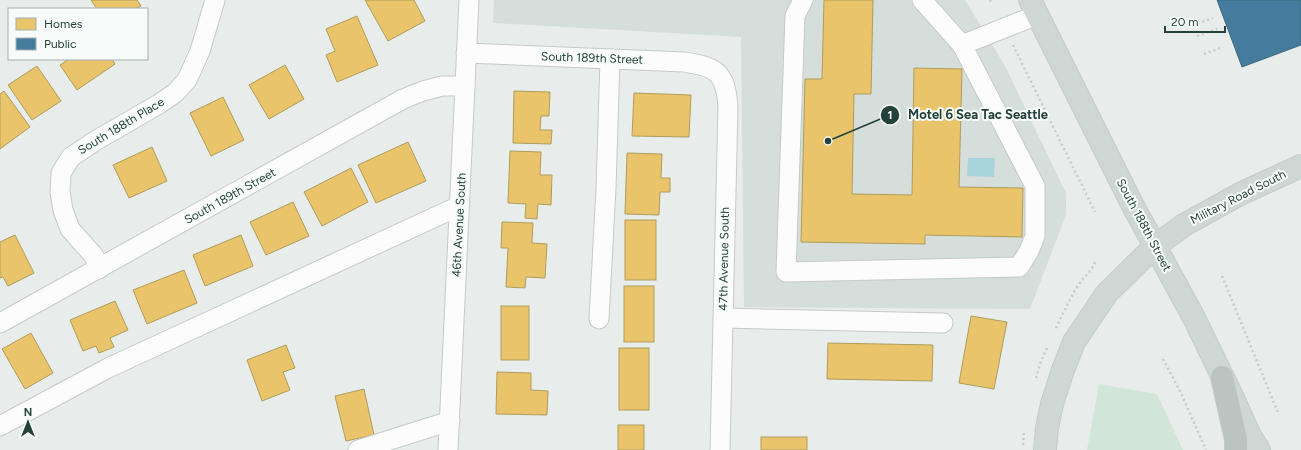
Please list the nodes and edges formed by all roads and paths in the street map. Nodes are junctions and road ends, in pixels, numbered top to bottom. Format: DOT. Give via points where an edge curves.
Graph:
graph roads {
  1 [pos="215,0"];
  2 [pos="469,0"];
  3 [pos="803,0"];
  4 [pos="922,0"];
  5 [pos="990,0"];
  6 [pos="992,4"];
  7 [pos="1034,7"];
  8 [pos="1213,18"];
  9 [pos="1193,25"];
  10 [pos="1217,28"];
  11 [pos="1197,36"];
  12 [pos="962,45"];
  13 [pos="1013,45"];
  14 [pos="1223,46"];
  15 [pos="466,53"];
  16 [pos="1204,54"];
  17 [pos="610,59"];
  18 [pos="716,71"];
  19 [pos="465,86"];
  20 [pos="1301,166"];
  21 [pos="460,206"];
  22 [pos="1095,212"];
  23 [pos="1155,246"];
  24 [pos="1096,262"];
  25 [pos="1093,268"];
  26 [pos="100,269"];
  27 [pos="1222,276"];
  28 [pos="723,318"];
  29 [pos="599,319"];
  30 [pos="0,323"];
  31 [pos="942,323"];
  32 [pos="1163,359"];
  33 [pos="1222,377"];
  34 [pos="1279,415"];
  35 [pos="450,421"];
  36 [pos="0,426"];
  37 [pos="358,450"];
  38 [pos="448,450"];
  39 [pos="720,450"];
  40 [pos="1045,450"];
  41 [pos="1206,450"];
  42 [pos="1236,450"];
  43 [pos="1259,450"];
  1 -- 26 [label="street, South 188th Place" via="200,51 187,80 159,104 70,157 62,173 60,192 70,229 94,256"];
  2 -- 15 [label="street, 46th Avenue South"];
  3 -- 12 [label="street" via="795,16 786,272 1019,267 1035,236 1035,186"];
  4 -- 12 [label="street"];
  5 -- 6 [label="path"];
  7 -- 12 [label="street"];
  7 -- 23 [label="main road, South 188th Street"];
  8 -- 9 [label="path"];
  10 -- 11 [label="path"];
  13 -- 22 [label="path"];
  14 -- 16 [label="path"];
  15 -- 17 [label="street, South 189th Street"];
  15 -- 19 [label="street, 46th Avenue South"];
  17 -- 18 [label="street, South 189th Street" via="684,62"];
  17 -- 29 [label="street"];
  18 -- 28 [label="street, 47th Avenue South" via="724,85 728,106"];
  19 -- 21 [label="street, 46th Avenue South"];
  19 -- 26 [label="street, South 189th Street" via="442,86 423,90 403,99"];
  20 -- 23 [label="main road, Military Road South" via="1208,211"];
  21 -- 35 [label="street, 46th Avenue South"];
  21 -- 36 [label="street" via="108,368"];
  23 -- 33 [label="main road, South 188th Street"];
  23 -- 40 [label="main road, Military Road South" via="1107,293 1074,342 1052,404"];
  24 -- 25 [label="path"];
  26 -- 30 [label="street, South 189th Street"];
  27 -- 34 [label="path"];
  28 -- 31 [label="street"];
  28 -- 39 [label="street, 47th Avenue South"];
  32 -- 41 [label="path"];
  33 -- 42 [label="highway"];
  33 -- 43 [label="main road, South 188th Street"];
  35 -- 37 [label="street"];
  35 -- 38 [label="street, 46th Avenue South"];
}
